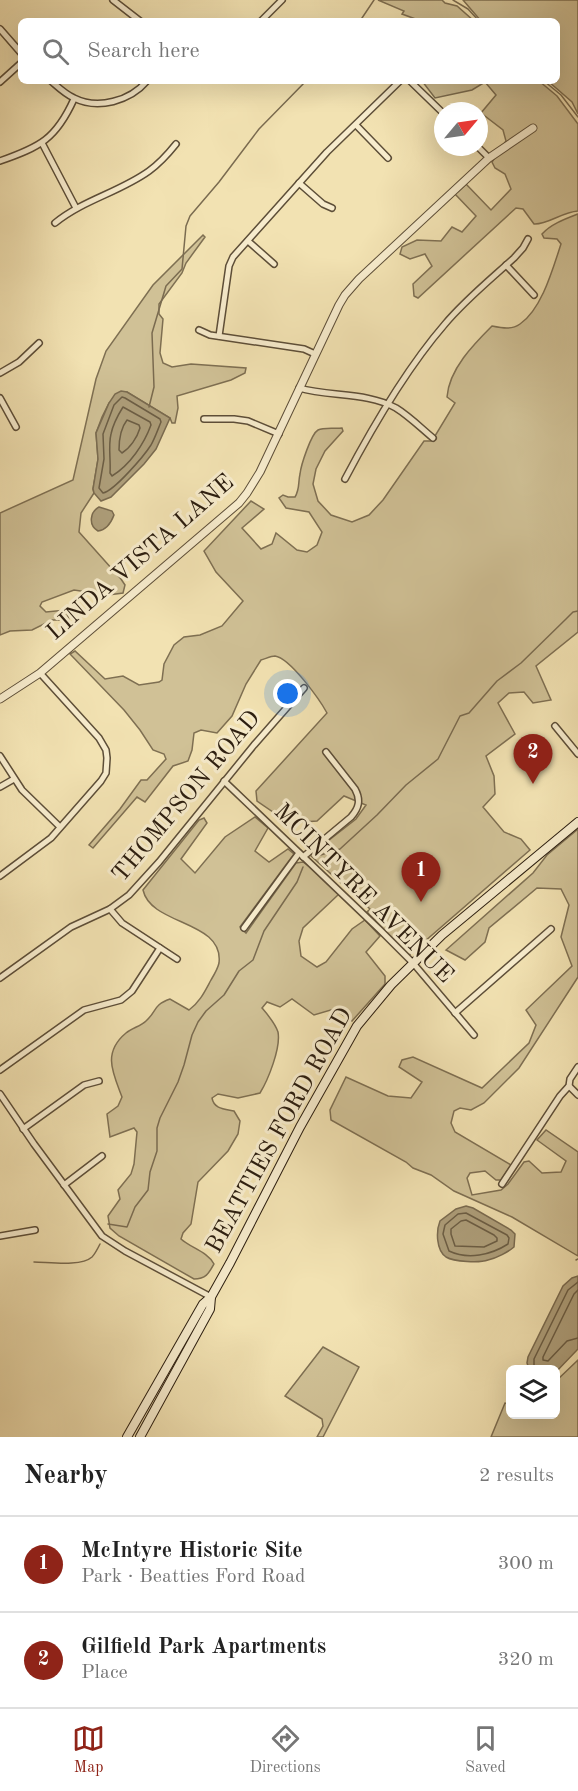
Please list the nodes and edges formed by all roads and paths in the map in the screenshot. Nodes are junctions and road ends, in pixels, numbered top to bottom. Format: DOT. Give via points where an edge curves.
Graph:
graph roads {
  1 [pos="113,0"];
  2 [pos="271,0"];
  3 [pos="280,2"];
  4 [pos="136,18"];
  5 [pos="264,18"];
  6 [pos="0,29"];
  7 [pos="18,50"];
  8 [pos="18,66"];
  9 [pos="0,82"];
  10 [pos="55,84"];
  11 [pos="144,84"];
  12 [pos="397,84"];
  13 [pos="413,84"];
  14 [pos="74,99"];
  15 [pos="434,104"];
  16 [pos="356,125"];
  17 [pos="533,128"];
  18 [pos="42,143"];
  19 [pos="176,144"];
  20 [pos="388,158"];
  21 [pos="489,158"];
  22 [pos="0,161"];
  23 [pos="299,183"];
  24 [pos="76,208"];
  25 [pos="332,208"];
  26 [pos="55,223"];
  27 [pos="528,239"];
  28 [pos="248,241"];
  29 [pos="274,264"];
  30 [pos="506,265"];
  31 [pos="534,295"];
  32 [pos="199,330"];
  33 [pos="219,336"];
  34 [pos="39,343"];
  35 [pos="315,354"];
  36 [pos="0,373"];
  37 [pos="299,388"];
  38 [pos="0,398"];
  39 [pos="387,404"];
  40 [pos="204,419"];
  41 [pos="16,426"];
  42 [pos="279,434"];
  43 [pos="433,438"];
  44 [pos="345,479"];
  45 [pos="40,673"];
  46 [pos="304,688"];
  47 [pos="0,699"];
  48 [pos="555,726"];
  49 [pos="326,752"];
  50 [pos="578,754"];
  51 [pos="0,756"];
  52 [pos="14,779"];
  53 [pos="224,781"];
  54 [pos="0,788"];
  55 [pos="578,822"];
  56 [pos="60,827"];
  57 [pos="301,855"];
  58 [pos="0,876"];
  59 [pos="111,909"];
  60 [pos="244,928"];
  61 [pos="551,929"];
  62 [pos="160,948"];
  63 [pos="177,959"];
  64 [pos="412,963"];
  65 [pos="0,978"];
  66 [pos="455,1013"];
  67 [pos="474,1035"];
  68 [pos="578,1067"];
  69 [pos="0,1070"];
  70 [pos="99,1081"];
  71 [pos="569,1086"];
  72 [pos="0,1094"];
  73 [pos="578,1095"];
  74 [pos="23,1129"];
  75 [pos="102,1156"];
  76 [pos="502,1184"];
  77 [pos="64,1185"];
  78 [pos="35,1230"];
  79 [pos="0,1236"];
  80 [pos="211,1297"];
  81 [pos="127,1437"];
  82 [pos="140,1437"];
  1 -- 4 [label="street"];
  2 -- 3 [label="street"];
  3 -- 5 [label="street"];
  6 -- 7 [label="street"];
  8 -- 9 [label="street"];
  10 -- 14 [label="street"];
  11 -- 14 [label="street" via="134,93 109,102"];
  12 -- 16 [label="street"];
  13 -- 15 [label="street"];
  14 -- 18 [label="street" via="61,124"];
  16 -- 20 [label="street"];
  16 -- 23 [label="street"];
  17 -- 21 [label="street, LINDA VISTA LANE"];
  18 -- 22 [label="street"];
  18 -- 24 [label="street"];
  19 -- 24 [label="street" via="143,175"];
  21 -- 35 [label="street, LINDA VISTA LANE" via="350,289"];
  23 -- 25 [label="street"];
  23 -- 28 [label="street"];
  24 -- 26 [label="street"];
  27 -- 30 [label="street"];
  28 -- 29 [label="street"];
  28 -- 33 [label="street" via="230,266"];
  30 -- 31 [label="street"];
  30 -- 39 [label="street" via="445,324"];
  32 -- 33 [label="street"];
  33 -- 35 [label="street"];
  34 -- 36 [label="street" via="20,363"];
  35 -- 37 [label="street, LINDA VISTA LANE"];
  37 -- 39 [label="street"];
  37 -- 42 [label="street, LINDA VISTA LANE"];
  38 -- 41 [label="street"];
  39 -- 43 [label="street"];
  39 -- 44 [label="street"];
  40 -- 42 [label="street" via="248,421"];
  42 -- 45 [label="street, LINDA VISTA LANE" via="254,484 239,503"];
  45 -- 47 [label="street, LINDA VISTA LANE"];
  45 -- 56 [label="street" via="106,750 106,773"];
  46 -- 53 [label="street, THOMPSON ROAD"];
  48 -- 50 [label="street"];
  49 -- 57 [label="street" via="356,789 359,803 351,817"];
  51 -- 52 [label="street"];
  52 -- 54 [label="street"];
  52 -- 56 [label="street"];
  53 -- 57 [label="street, MCINTYRE AVENUE"];
  53 -- 59 [label="street, THOMPSON ROAD" via="144,879"];
  55 -- 64 [label="main road, BEATTIES FORD ROAD"];
  56 -- 58 [label="street" via="42,846"];
  57 -- 60 [label="street"];
  57 -- 64 [label="street, MCINTYRE AVENUE"];
  59 -- 62 [label="street" via="122,923"];
  59 -- 65 [label="street, THOMPSON ROAD" via="70,927"];
  61 -- 66 [label="street"];
  62 -- 63 [label="street"];
  62 -- 69 [label="street" via="127,997 84,1010"];
  64 -- 66 [label="street, MCINTYRE AVENUE"];
  64 -- 80 [label="main road, BEATTIES FORD ROAD" via="372,1006 350,1037"];
  66 -- 67 [label="street, MCINTYRE AVENUE"];
  68 -- 71 [label="street"];
  70 -- 74 [label="street" via="84,1085"];
  71 -- 73 [label="street"];
  71 -- 76 [label="street"];
  72 -- 74 [label="street"];
  74 -- 77 [label="street"];
  75 -- 77 [label="street"];
  77 -- 80 [label="street" via="102,1236"];
  78 -- 79 [label="street"];
  80 -- 81 [label="main road, BEATTIES FORD ROAD" via="203,1304"];
  80 -- 82 [label="main road, BEATTIES FORD ROAD" via="210,1309"];
}
